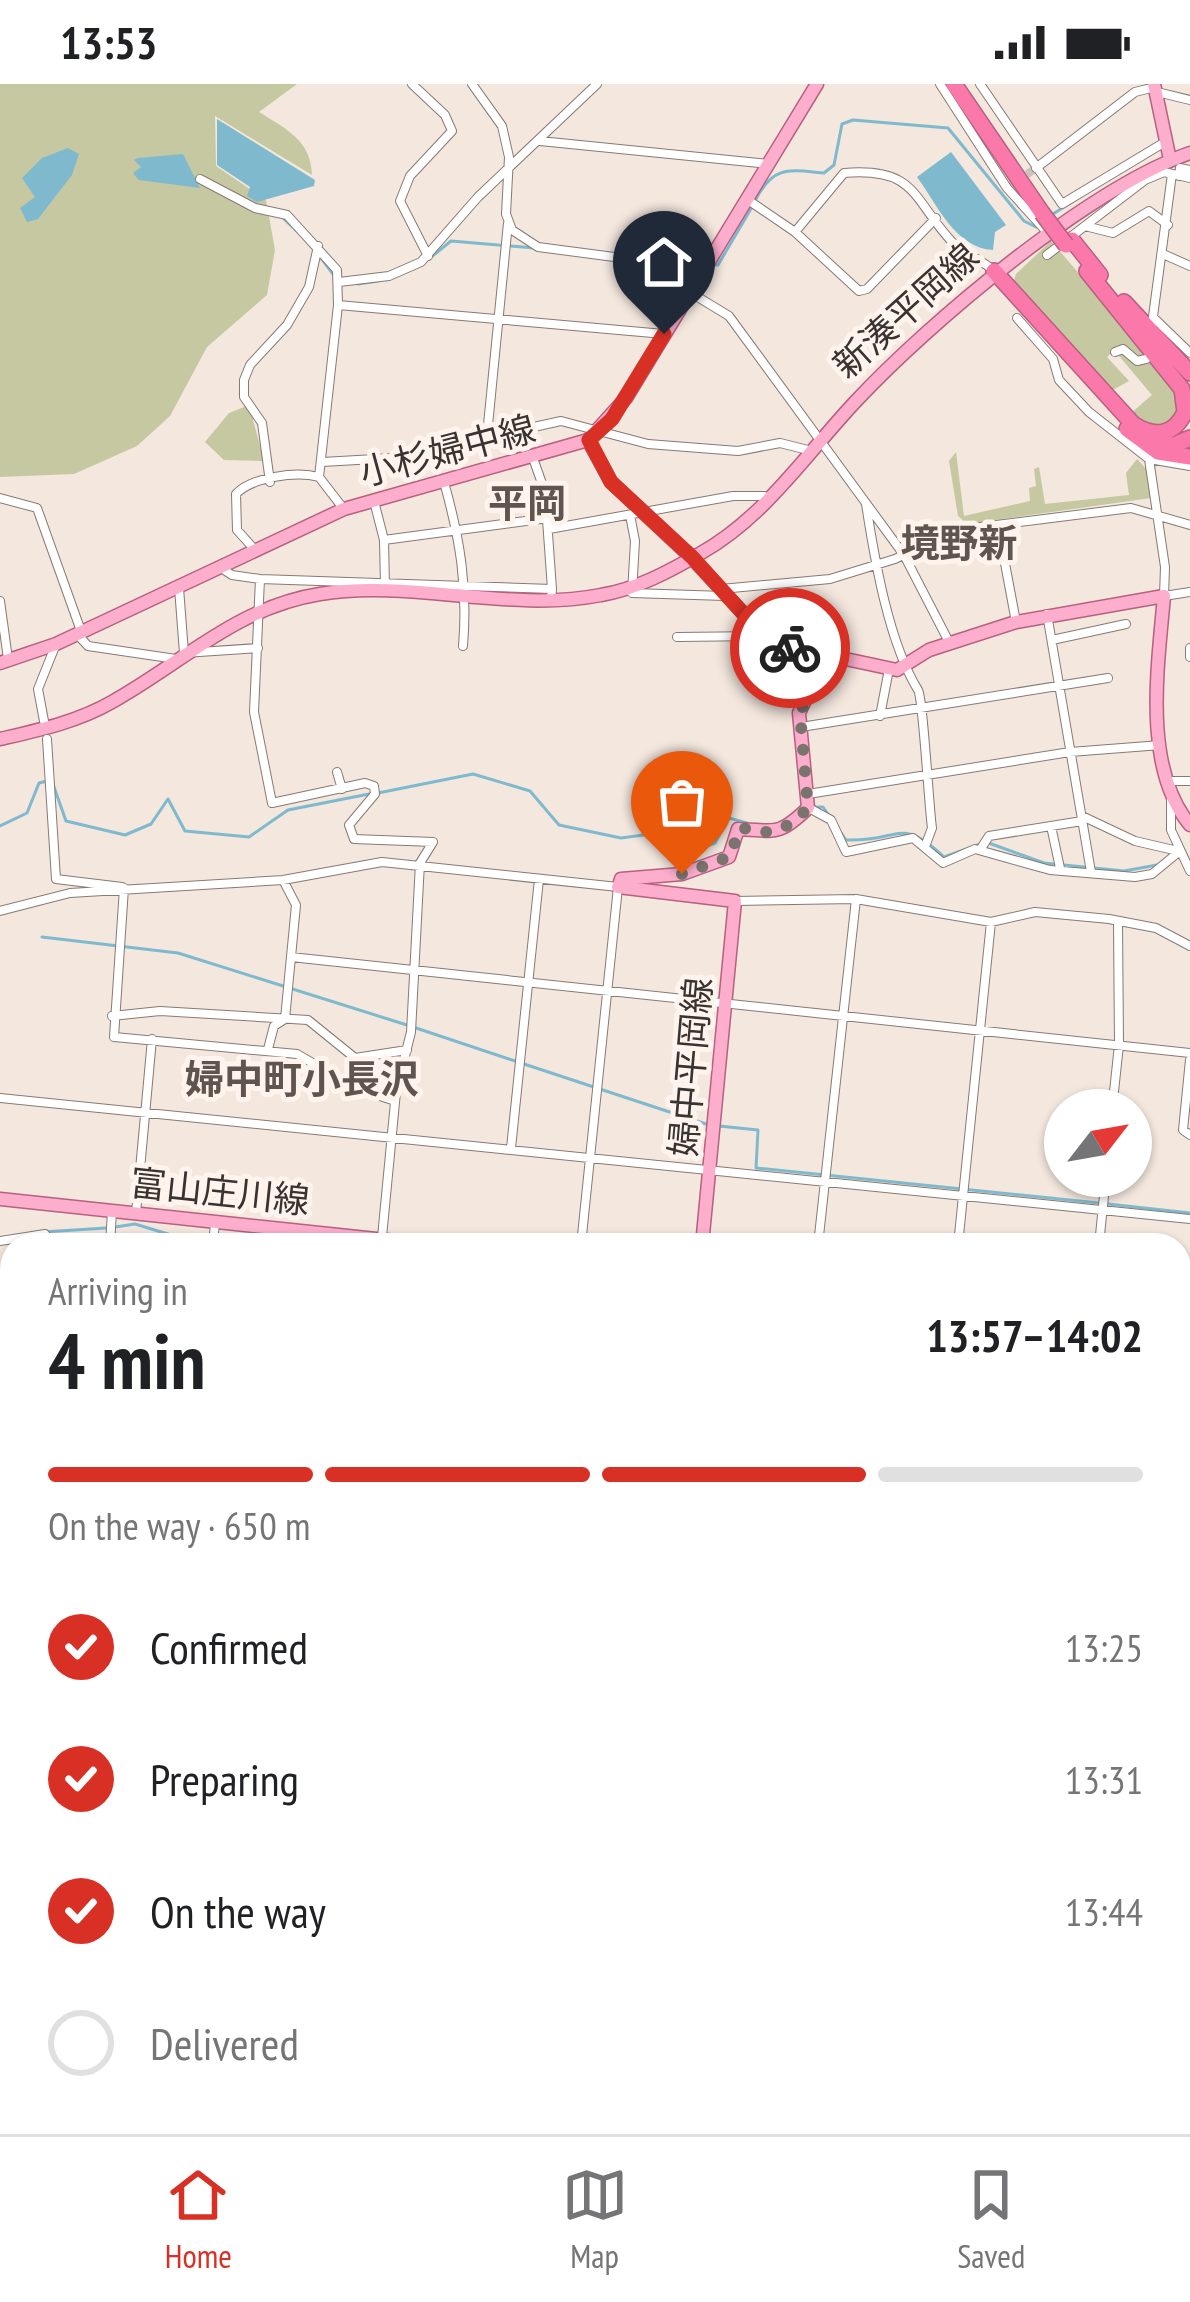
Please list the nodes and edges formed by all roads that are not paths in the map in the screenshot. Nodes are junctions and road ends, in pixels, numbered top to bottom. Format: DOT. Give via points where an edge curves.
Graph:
graph roads {
  1 [pos="412,84"];
  2 [pos="472,84"];
  3 [pos="597,84"];
  4 [pos="817,84"];
  5 [pos="940,84"];
  6 [pos="959,84"];
  7 [pos="980,84"];
  8 [pos="1155,88"];
  9 [pos="1190,100"];
  10 [pos="539,140"];
  11 [pos="1190,150"];
  12 [pos="767,164"];
  13 [pos="1178,167"];
  14 [pos="1036,168"];
  15 [pos="508,173"];
  16 [pos="200,179"];
  17 [pos="747,199"];
  18 [pos="1047,216"];
  19 [pos="936,218"];
  20 [pos="508,223"];
  21 [pos="1084,225"];
  22 [pos="1168,225"];
  23 [pos="795,232"];
  24 [pos="1069,242"];
  25 [pos="318,246"];
  26 [pos="1163,254"];
  27 [pos="1047,255"];
  28 [pos="428,256"];
  29 [pos="1190,266"];
  30 [pos="1087,271"];
  31 [pos="997,275"];
  32 [pos="340,282"];
  33 [pos="692,291"];
  34 [pos="338,305"];
  35 [pos="1017,318"];
  36 [pos="496,319"];
  37 [pos="664,334"];
  38 [pos="1115,352"];
  39 [pos="1146,358"];
  40 [pos="1187,364"];
  41 [pos="1190,384"];
  42 [pos="1126,418"];
  43 [pos="601,430"];
  44 [pos="487,435"];
  45 [pos="820,439"];
  46 [pos="589,440"];
  47 [pos="1190,441"];
  48 [pos="1141,442"];
  49 [pos="808,450"];
  50 [pos="533,458"];
  51 [pos="1149,459"];
  52 [pos="1190,461"];
  53 [pos="322,463"];
  54 [pos="319,477"];
  55 [pos="270,482"];
  56 [pos="444,482"];
  57 [pos="764,496"];
  58 [pos="0,498"];
  59 [pos="374,501"];
  60 [pos="866,502"];
  61 [pos="344,509"];
  62 [pos="637,513"];
  63 [pos="1156,513"];
  64 [pos="549,523"];
  65 [pos="1190,525"];
  66 [pos="998,526"];
  67 [pos="460,532"];
  68 [pos="384,540"];
  69 [pos="256,551"];
  70 [pos="904,555"];
  71 [pos="692,557"];
  72 [pos="876,566"];
  73 [pos="221,568"];
  74 [pos="260,578"];
  75 [pos="385,587"];
  76 [pos="631,587"];
  77 [pos="179,588"];
  78 [pos="466,591"];
  79 [pos="722,592"];
  80 [pos="1188,592"];
  81 [pos="552,594"];
  82 [pos="1164,596"];
  83 [pos="0,602"];
  84 [pos="1190,604"];
  85 [pos="259,610"];
  86 [pos="1048,614"];
  87 [pos="1016,622"];
  88 [pos="1126,624"];
  89 [pos="80,633"];
  90 [pos="763,636"];
  91 [pos="677,638"];
  92 [pos="1052,640"];
  93 [pos="949,642"];
  94 [pos="56,644"];
  95 [pos="463,646"];
  96 [pos="258,648"];
  97 [pos="815,651"];
  98 [pos="180,656"];
  99 [pos="4,661"];
  100 [pos="896,668"];
  101 [pos="1108,678"];
  102 [pos="1059,686"];
  103 [pos="919,711"];
  104 [pos="880,716"];
  105 [pos="44,721"];
  106 [pos="801,727"];
  107 [pos="0,739"];
  108 [pos="47,739"];
  109 [pos="1163,745"];
  110 [pos="1070,752"];
  111 [pos="337,772"];
  112 [pos="924,776"];
  113 [pos="1167,781"];
  114 [pos="1190,781"];
  115 [pos="342,789"];
  116 [pos="1171,800"];
  117 [pos="808,801"];
  118 [pos="1082,819"];
  119 [pos="1190,825"];
  120 [pos="1051,826"];
  121 [pos="926,844"];
  122 [pos="980,850"];
  123 [pos="1180,851"];
  124 [pos="420,863"];
  125 [pos="1060,868"];
  126 [pos="1190,871"];
  127 [pos="1091,872"];
  128 [pos="539,879"];
  129 [pos="284,880"];
  130 [pos="618,887"];
  131 [pos="124,888"];
  132 [pos="856,898"];
  133 [pos="735,901"];
  134 [pos="0,911"];
  135 [pos="992,922"];
  136 [pos="1118,922"];
  137 [pos="1190,946"];
  138 [pos="291,957"];
  139 [pos="410,969"];
  140 [pos="527,981"];
  141 [pos="608,988"];
  142 [pos="725,1002"];
  143 [pos="842,1014"];
  144 [pos="112,1016"];
  145 [pos="285,1019"];
  146 [pos="979,1032"];
  147 [pos="152,1039"];
  148 [pos="1119,1046"];
  149 [pos="268,1049"];
  150 [pos="407,1050"];
  151 [pos="1190,1057"];
  152 [pos="1114,1089"];
  153 [pos="0,1097"];
  154 [pos="395,1101"];
  155 [pos="146,1112"];
  156 [pos="1190,1135"];
  157 [pos="392,1136"];
  158 [pos="511,1148"];
  159 [pos="591,1157"];
  160 [pos="711,1169"];
  161 [pos="825,1180"];
  162 [pos="963,1195"];
  163 [pos="1104,1197"];
  164 [pos="0,1199"];
  165 [pos="112,1210"];
  166 [pos="1102,1210"];
  167 [pos="136,1213"];
  168 [pos="1190,1219"];
  169 [pos="215,1221"];
  170 [pos="111,1233"];
  171 [pos="214,1233"];
  172 [pos="340,1233"];
  173 [pos="382,1233"];
  174 [pos="582,1233"];
  175 [pos="703,1233"];
  176 [pos="819,1233"];
  177 [pos="959,1233"];
  178 [pos="1100,1233"];
  1 -- 28 [label="street" via="452,131 410,176 400,201"];
  2 -- 15 [label="street" via="502,126"];
  3 -- 10 [label="street"];
  4 -- 12 [label="main road, 小杉婦中線"];
  5 -- 18 [label="street" via="1007,188"];
  6 -- 18 [label="highway"];
  7 -- 14 [label="street"];
  8 -- 9 [label="street"];
  8 -- 13 [label="main road"];
  8 -- 14 [label="street" via="1135,92"];
  10 -- 12 [label="street"];
  10 -- 15 [label="street"];
  11 -- 13 [label="main road, 新湊平岡線"];
  12 -- 17 [label="main road, 小杉婦中線"];
  13 -- 18 [label="street"];
  13 -- 18 [label="main road, 新湊平岡線" via="1102,189"];
  13 -- 21 [label="street" via="1145,180"];
  13 -- 22 [label="street"];
  13 -- 31 [label="main road, 新湊平岡線" via="1092,203"];
  14 -- 18 [label="street"];
  15 -- 20 [label="street"];
  15 -- 28 [label="street"];
  16 -- 25 [label="street" via="242,203 287,215"];
  17 -- 23 [label="street"];
  17 -- 33 [label="main road, 小杉婦中線"];
  18 -- 24 [label="highway, bridge"];
  18 -- 31 [label="main road, 新湊平岡線"];
  19 -- 23 [label="street" via="902,178 849,172"];
  19 -- 23 [label="street" via="863,291"];
  19 -- 31 [label="street" via="957,247"];
  20 -- 33 [label="street" via="538,247 637,260"];
  20 -- 36 [label="street"];
  21 -- 22 [label="street" via="1113,233 1149,211"];
  21 -- 27 [label="street"];
  22 -- 26 [label="street"];
  24 -- 30 [label="highway"];
  24 -- 40 [label="highway"];
  25 -- 32 [label="street"];
  25 -- 55 [label="street" via="309,287 244,380 244,397 262,423"];
  26 -- 29 [label="street"];
  26 -- 40 [label="street" via="1152,320"];
  28 -- 32 [label="street" via="389,276"];
  30 -- 41 [label="highway"];
  30 -- 42 [label="highway" via="1186,400 1183,417 1166,432 1149,433"];
  31 -- 42 [label="highway"];
  31 -- 45 [label="main road, 新湊平岡線" via="897,349"];
  31 -- 48 [label="highway"];
  32 -- 34 [label="street"];
  33 -- 37 [label="main road, 小杉婦中線"];
  33 -- 45 [label="street" via="740,327"];
  34 -- 36 [label="street"];
  34 -- 53 [label="street"];
  35 -- 51 [label="street" via="1053,359 1059,380"];
  36 -- 37 [label="street"];
  36 -- 44 [label="street"];
  37 -- 43 [label="main road, 小杉婦中線"];
  38 -- 39 [label="street"];
  42 -- 47 [label="highway" via="1158,444"];
  43 -- 44 [label="street" via="561,422"];
  43 -- 46 [label="main road, 小杉婦中線"];
  43 -- 49 [label="street" via="648,444 738,451 779,442"];
  44 -- 53 [label="street" via="393,458"];
  45 -- 49 [label="main road, 新湊平岡線"];
  45 -- 60 [label="street"];
  45 -- 71 [label="main road, 新湊平岡線" via="757,510"];
  46 -- 50 [label="main road, 小杉婦中線"];
  46 -- 62 [label="main road"];
  47 -- 48 [label="highway" via="1167,450"];
  48 -- 52 [label="highway"];
  49 -- 57 [label="main road, 新湊平岡線"];
  50 -- 56 [label="main road, 小杉婦中線"];
  50 -- 64 [label="street"];
  51 -- 52 [label="street"];
  51 -- 63 [label="street"];
  53 -- 54 [label="street"];
  54 -- 55 [label="street" via="298,472"];
  54 -- 61 [label="street"];
  55 -- 69 [label="street" via="245,484 236,494 237,530"];
  56 -- 59 [label="main road, 小杉婦中線"];
  56 -- 67 [label="street"];
  57 -- 62 [label="street"];
  57 -- 71 [label="main road, 新湊平岡線"];
  58 -- 89 [label="street" via="37,508"];
  59 -- 61 [label="main road, 小杉婦中線"];
  59 -- 68 [label="street"];
  60 -- 70 [label="street"];
  60 -- 72 [label="street"];
  61 -- 69 [label="main road, 小杉婦中線"];
  62 -- 64 [label="street"];
  62 -- 71 [label="main road"];
  62 -- 76 [label="street"];
  63 -- 65 [label="street"];
  63 -- 66 [label="street" via="1118,508"];
  63 -- 82 [label="street"];
  64 -- 67 [label="street"];
  64 -- 81 [label="street"];
  66 -- 70 [label="street" via="944,533"];
  66 -- 87 [label="street"];
  67 -- 68 [label="street"];
  67 -- 78 [label="street"];
  68 -- 75 [label="street"];
  69 -- 73 [label="main road, 小杉婦中線"];
  70 -- 72 [label="street"];
  70 -- 93 [label="street"];
  71 -- 76 [label="main road"];
  71 -- 79 [label="main road"];
  72 -- 79 [label="street" via="806,585"];
  72 -- 100 [label="street"];
  73 -- 74 [label="street"];
  73 -- 77 [label="main road, 小杉婦中線"];
  74 -- 75 [label="street"];
  74 -- 85 [label="street"];
  75 -- 78 [label="main road"];
  75 -- 85 [label="main road"];
  76 -- 79 [label="street"];
  76 -- 81 [label="main road"];
  77 -- 89 [label="main road, 小杉婦中線"];
  77 -- 98 [label="street"];
  78 -- 81 [label="main road"];
  78 -- 95 [label="street"];
  79 -- 90 [label="main road"];
  80 -- 82 [label="street"];
  80 -- 84 [label="street"];
  82 -- 86 [label="main road"];
  82 -- 109 [label="main road"];
  83 -- 99 [label="street"];
  85 -- 96 [label="street"];
  85 -- 98 [label="main road"];
  86 -- 87 [label="main road"];
  86 -- 92 [label="street"];
  87 -- 93 [label="main road"];
  88 -- 92 [label="street"];
  89 -- 94 [label="main road, 小杉婦中線"];
  89 -- 98 [label="street" via="88,646"];
  90 -- 91 [label="street"];
  90 -- 97 [label="main road"];
  92 -- 102 [label="street"];
  93 -- 100 [label="main road"];
  94 -- 99 [label="main road, 小杉婦中線"];
  94 -- 105 [label="street" via="38,689"];
  96 -- 98 [label="street"];
  96 -- 115 [label="street" via="254,712 272,803"];
  97 -- 100 [label="main road"];
  97 -- 106 [label="main road"];
  98 -- 107 [label="main road" via="92,712"];
  100 -- 103 [label="street" via="920,693"];
  100 -- 104 [label="street"];
  101 -- 102 [label="street"];
  102 -- 103 [label="street"];
  102 -- 110 [label="street"];
  103 -- 104 [label="street"];
  103 -- 112 [label="street"];
  104 -- 106 [label="street"];
  106 -- 117 [label="main road"];
  108 -- 131 [label="street" via="56,880"];
  109 -- 110 [label="street"];
  109 -- 113 [label="main road"];
  110 -- 112 [label="street"];
  110 -- 118 [label="street"];
  111 -- 115 [label="street"];
  112 -- 117 [label="street"];
  112 -- 121 [label="street" via="932,828"];
  113 -- 114 [label="street"];
  113 -- 116 [label="main road"];
  115 -- 124 [label="street" via="374,786 376,794 349,825 355,838 433,842"];
  116 -- 119 [label="main road"];
  116 -- 123 [label="street"];
  117 -- 121 [label="street" via="831,820 845,852 905,839"];
  117 -- 130 [label="main road" via="772,833 738,829 729,857"];
  118 -- 120 [label="street"];
  118 -- 123 [label="street"];
  118 -- 127 [label="street"];
  120 -- 122 [label="street" via="989,836"];
  120 -- 125 [label="street"];
  121 -- 122 [label="street" via="943,863"];
  122 -- 125 [label="street"];
  123 -- 126 [label="street"];
  123 -- 127 [label="street" via="1152,874"];
  124 -- 128 [label="street"];
  124 -- 129 [label="street"];
  124 -- 139 [label="street"];
  125 -- 127 [label="street"];
  128 -- 130 [label="street"];
  128 -- 140 [label="street"];
  129 -- 131 [label="street"];
  129 -- 138 [label="street" via="296,905"];
  130 -- 133 [label="main road"];
  130 -- 141 [label="street"];
  131 -- 134 [label="street"];
  131 -- 144 [label="street"];
  132 -- 133 [label="street"];
  132 -- 135 [label="street"];
  132 -- 143 [label="street"];
  133 -- 142 [label="main road, 婦中平岡線"];
  135 -- 136 [label="street" via="1035,911"];
  135 -- 146 [label="street"];
  136 -- 137 [label="street" via="1156,928"];
  136 -- 148 [label="street"];
  138 -- 139 [label="street"];
  138 -- 145 [label="street"];
  139 -- 140 [label="street"];
  139 -- 150 [label="street"];
  140 -- 141 [label="street"];
  140 -- 158 [label="street"];
  141 -- 142 [label="street"];
  141 -- 159 [label="street"];
  142 -- 143 [label="street"];
  142 -- 160 [label="main road, 婦中平岡線"];
  143 -- 146 [label="street"];
  143 -- 161 [label="street"];
  144 -- 145 [label="street"];
  144 -- 147 [label="street" via="114,1037"];
  145 -- 149 [label="street" via="274,1026"];
  145 -- 150 [label="street" via="308,1020 355,1058"];
  146 -- 148 [label="street"];
  146 -- 162 [label="street"];
  147 -- 149 [label="street"];
  147 -- 155 [label="street"];
  148 -- 151 [label="street"];
  148 -- 152 [label="street"];
  149 -- 154 [label="street" via="297,1054"];
  150 -- 154 [label="street"];
  151 -- 156 [label="street" via="1183,1130"];
  153 -- 155 [label="street"];
  154 -- 157 [label="street"];
  155 -- 157 [label="street"];
  155 -- 167 [label="street"];
  157 -- 158 [label="street"];
  157 -- 173 [label="street"];
  158 -- 159 [label="street"];
  159 -- 160 [label="street"];
  159 -- 174 [label="street"];
  160 -- 161 [label="street"];
  160 -- 175 [label="main road, 婦中平岡線"];
  161 -- 162 [label="street"];
  161 -- 176 [label="street"];
  162 -- 166 [label="street"];
  162 -- 177 [label="street"];
  163 -- 166 [label="street"];
  164 -- 165 [label="main road, 富山庄川線"];
  165 -- 167 [label="main road, 富山庄川線"];
  165 -- 170 [label="street"];
  166 -- 168 [label="street"];
  166 -- 178 [label="street"];
  167 -- 169 [label="main road, 富山庄川線"];
  169 -- 171 [label="street"];
  169 -- 172 [label="main road, 富山庄川線"];
}
